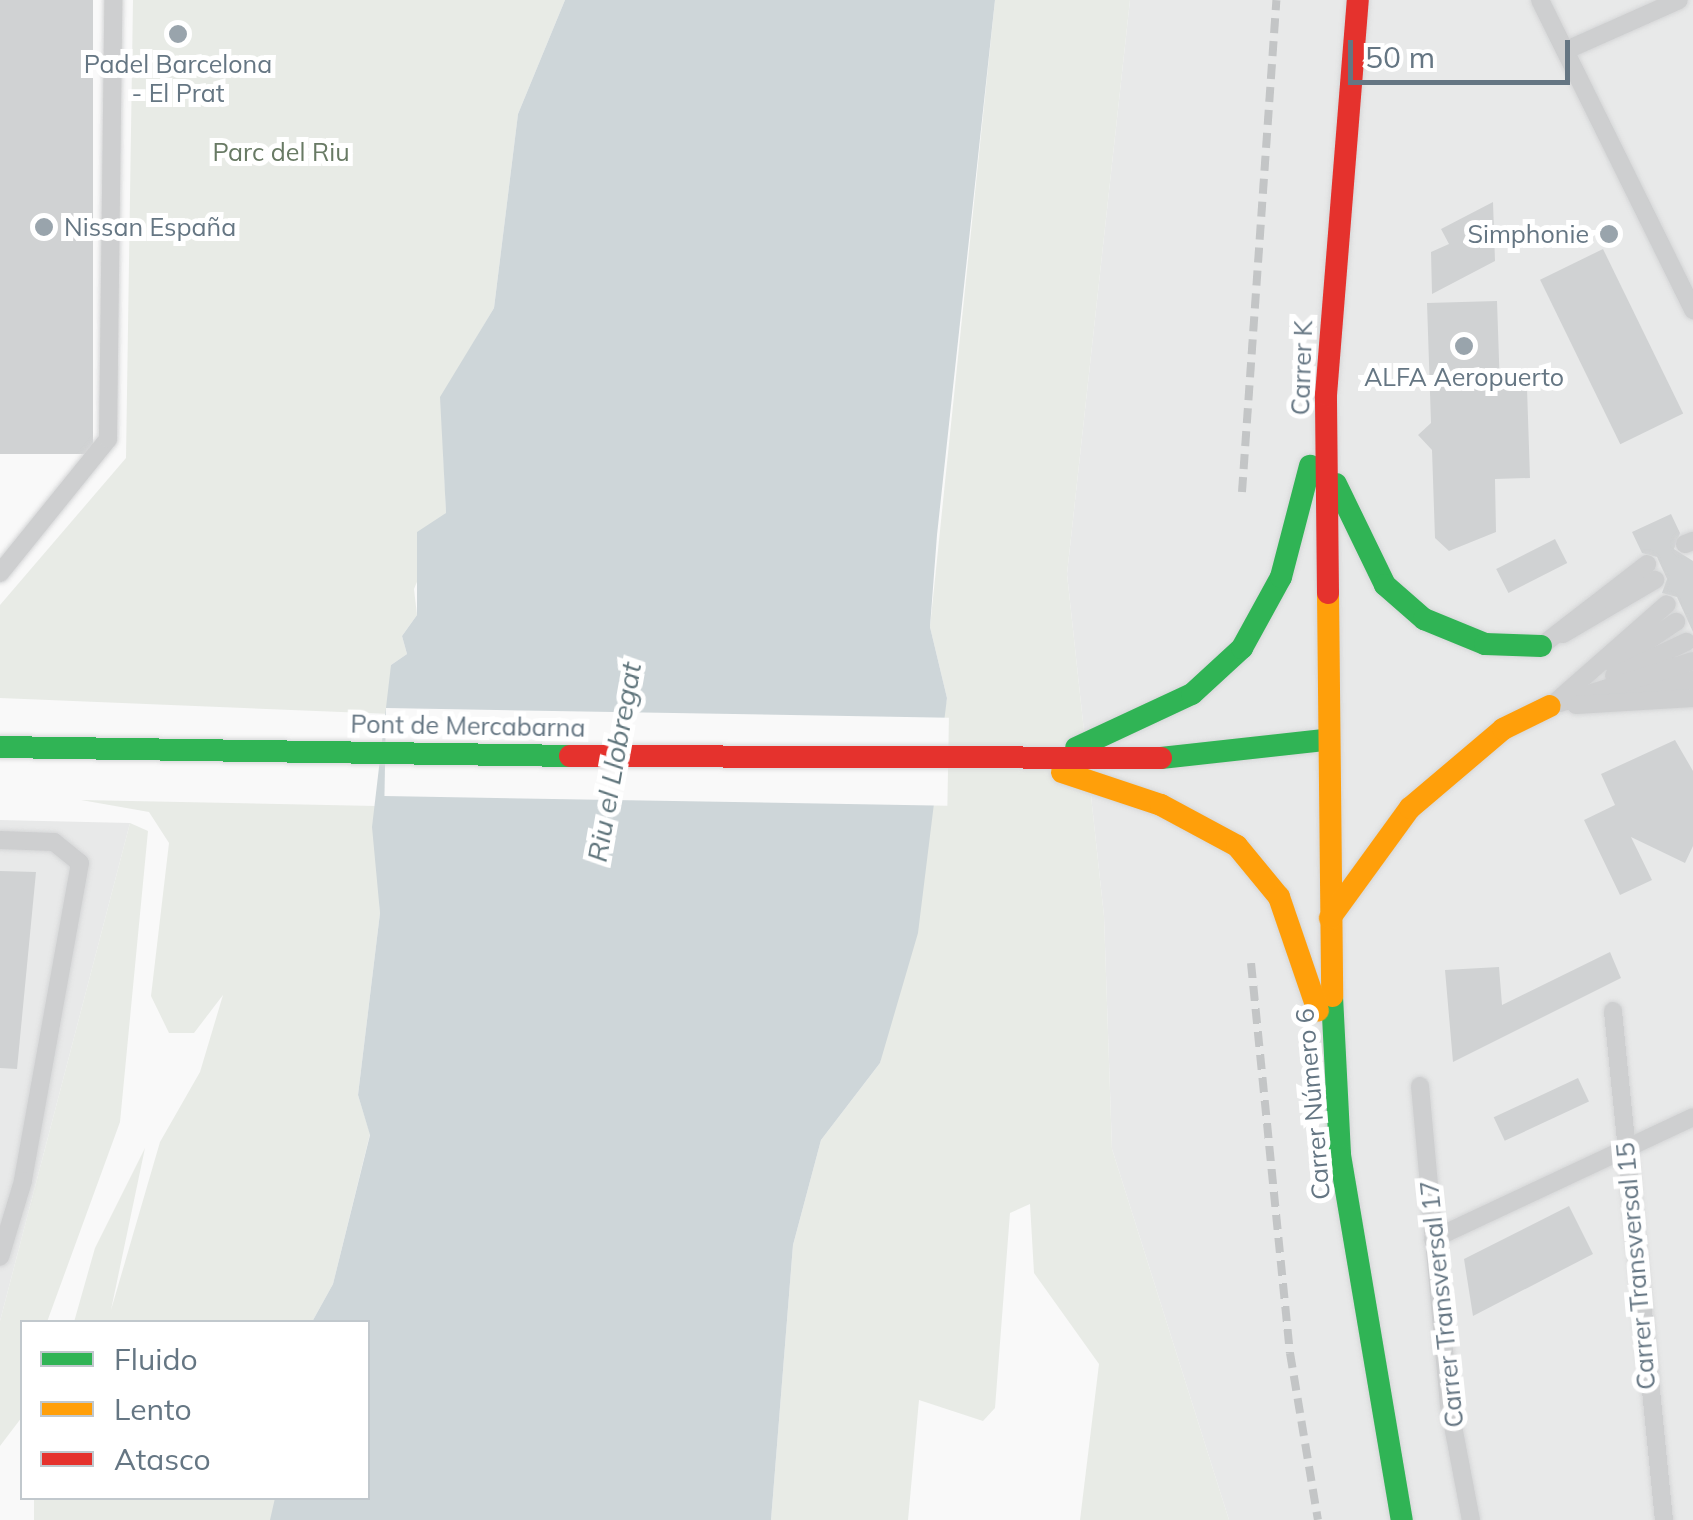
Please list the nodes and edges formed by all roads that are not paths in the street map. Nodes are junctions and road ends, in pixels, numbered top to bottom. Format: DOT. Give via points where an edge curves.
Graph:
graph roads {
  1 [pos="113,0"];
  2 [pos="1358,0"];
  3 [pos="1540,0"];
  4 [pos="1679,0"];
  5 [pos="1569,48"];
  6 [pos="1693,310"];
  7 [pos="1326,395"];
  8 [pos="1329,468"];
  9 [pos="0,572"];
  10 [pos="1651,572"];
  11 [pos="1667,604"];
  12 [pos="1676,622"];
  13 [pos="1541,646"];
  14 [pos="1689,652"];
  15 [pos="1693,680"];
  16 [pos="1693,698"];
  17 [pos="1550,706"];
  18 [pos="1324,740"];
  19 [pos="0,747"];
  20 [pos="1035,763"];
  21 [pos="0,840"];
  22 [pos="1330,918"];
  23 [pos="1612,1011"];
  24 [pos="1333,1053"];
  25 [pos="1420,1086"];
  26 [pos="1693,1117"];
  27 [pos="1626,1146"];
  28 [pos="1433,1239"];
  29 [pos="0,1257"];
  30 [pos="1402,1520"];
  31 [pos="1472,1520"];
  32 [pos="1664,1520"];
  1 -- 9 [label="lane" via="108,439"];
  2 -- 7 [label="main road, Carrer K"];
  3 -- 5 [label="lane"];
  4 -- 5 [label="lane"];
  5 -- 6 [label="lane"];
  7 -- 8 [label="main road, Carrer K"];
  7 -- 20 [label="main road" via="1282,577 1242,648 1192,694 1141,723"];
  8 -- 13 [label="main road" via="1368,556 1402,601 1455,635"];
  8 -- 18 [label="main road, Carrer K"];
  10 -- 13 [label="lane"];
  11 -- 17 [label="lane"];
  12 -- 17 [label="lane"];
  14 -- 17 [label="lane"];
  15 -- 17 [label="lane"];
  16 -- 17 [label="lane"];
  17 -- 22 [label="main road" via="1503,729 1410,808"];
  18 -- 20 [label="main road" via="1230,755"];
  18 -- 22 [label="main road, Carrer Número 6"];
  19 -- 20 [label="main road, Pont de Mercabarna"];
  20 -- 24 [label="main road" via="1160,806 1237,846 1279,897"];
  21 -- 29 [label="lane" via="54,842 80,863 23,1181"];
  22 -- 24 [label="main road, Carrer Número 6"];
  23 -- 27 [label="lane, Carrer Transversal 15"];
  24 -- 30 [label="main road, Carrer Número 6" via="1340,1155"];
  25 -- 28 [label="lane, Carrer Transversal 17"];
  26 -- 27 [label="lane"];
  27 -- 28 [label="lane"];
  27 -- 32 [label="lane, Carrer Transversal 15"];
  28 -- 31 [label="lane, Carrer Transversal 17"];
}
